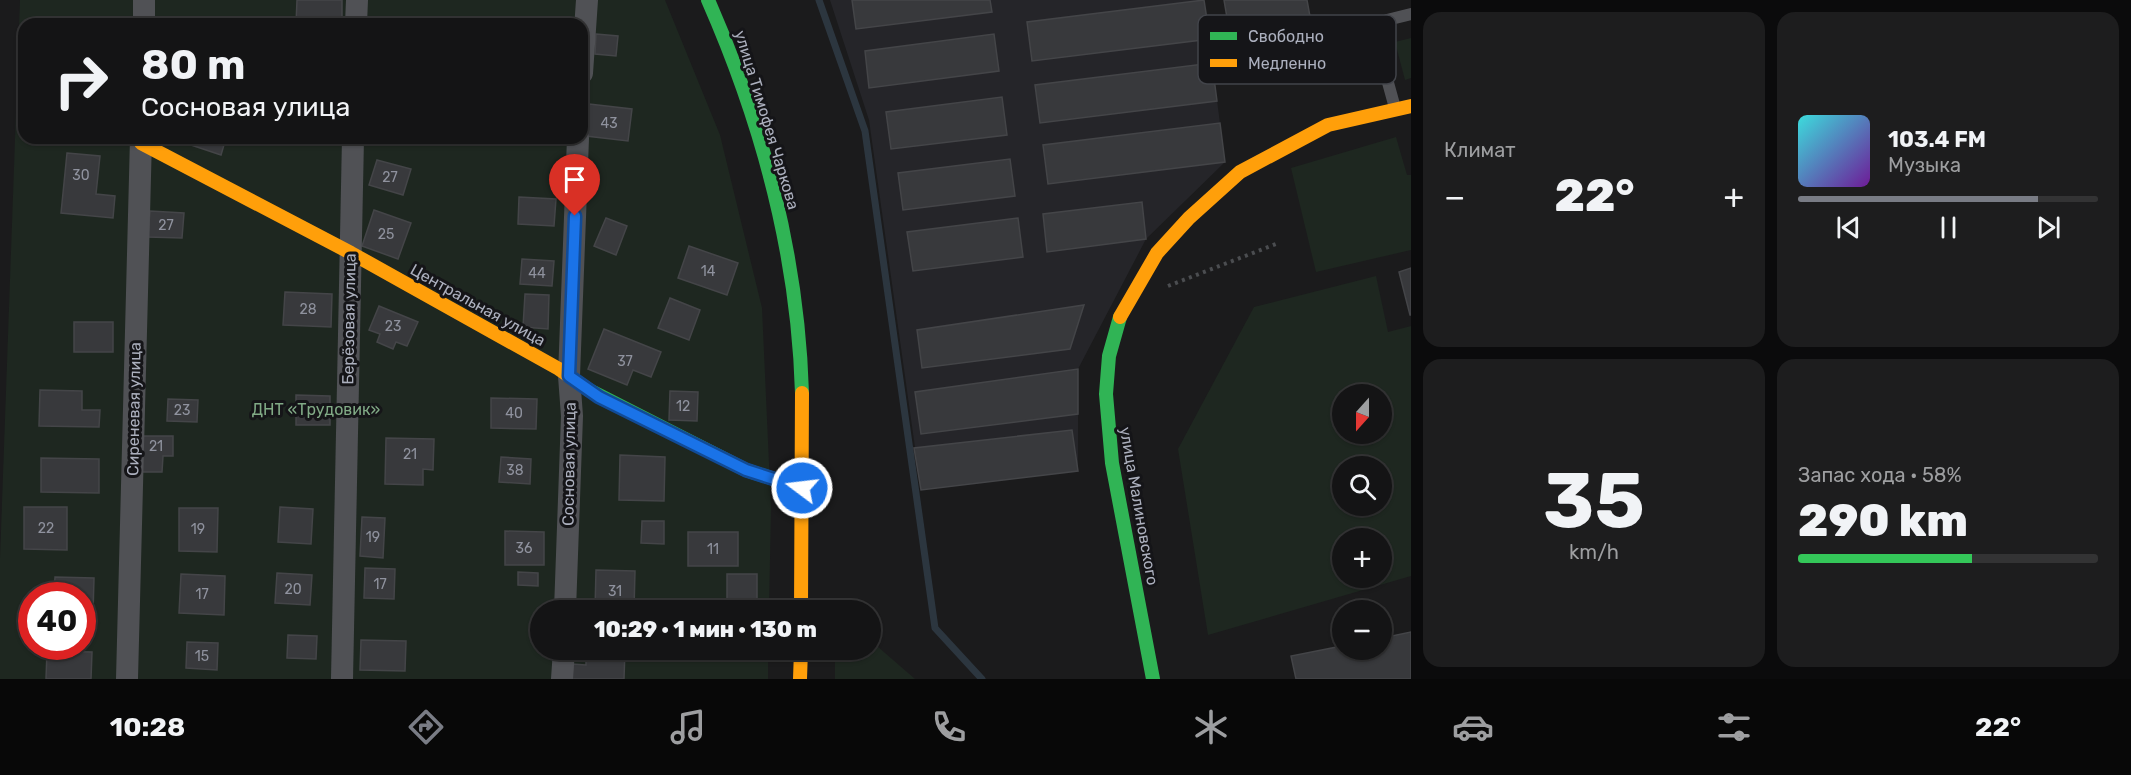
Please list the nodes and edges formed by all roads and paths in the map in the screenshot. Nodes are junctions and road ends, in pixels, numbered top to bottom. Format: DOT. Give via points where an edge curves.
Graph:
graph roads {
  1 [pos="144,0"];
  2 [pos="357,0"];
  3 [pos="587,0"];
  4 [pos="708,0"];
  5 [pos="1411,14"];
  6 [pos="144,18"];
  7 [pos="356,18"];
  8 [pos="586,18"];
  9 [pos="1396,18"];
  10 [pos="1388,84"];
  11 [pos="1411,106"];
  12 [pos="1395,110"];
  13 [pos="141,144"];
  14 [pos="148,144"];
  15 [pos="353,144"];
  16 [pos="578,144"];
  17 [pos="1276,244"];
  18 [pos="351,253"];
  19 [pos="1138,284"];
  20 [pos="569,376"];
  21 [pos="802,488"];
  22 [pos="565,600"];
  23 [pos="801,600"];
  24 [pos="563,660"];
  25 [pos="801,660"];
  26 [pos="128,679"];
  27 [pos="342,679"];
  28 [pos="562,679"];
  29 [pos="800,679"];
  30 [pos="1152,679"];
  1 -- 6 [label="street"];
  2 -- 7 [label="street"];
  3 -- 8 [label="street"];
  4 -- 21 [label="street, улица Тимофея Чаркова" via="727,39 779,206 801,369"];
  5 -- 9 [label="lane"];
  10 -- 12 [label="lane"];
  11 -- 12 [label="street, улица Малиновского"];
  12 -- 19 [label="street, улица Малиновского" via="1328,125 1240,172 1157,253"];
  13 -- 26 [label="street, Сиреневая улица"];
  14 -- 18 [label="street, Центральная улица"];
  15 -- 18 [label="street, Берёзовая улица"];
  16 -- 20 [label="street, Сосновая улица"];
  17 -- 19 [label="path" via="1156,291"];
  18 -- 20 [label="street, Центральная улица"];
  18 -- 27 [label="street, Берёзовая улица"];
  19 -- 30 [label="street, улица Малиновского" via="1122,311 1109,356 1106,394 1112,463"];
  20 -- 21 [label="street, Центральная улица" via="599,397 746,470"];
  20 -- 22 [label="street, Сосновая улица" via="572,416"];
  21 -- 23 [label="street, улица Тимофея Чаркова"];
  24 -- 28 [label="street"];
  25 -- 29 [label="street"];
}
